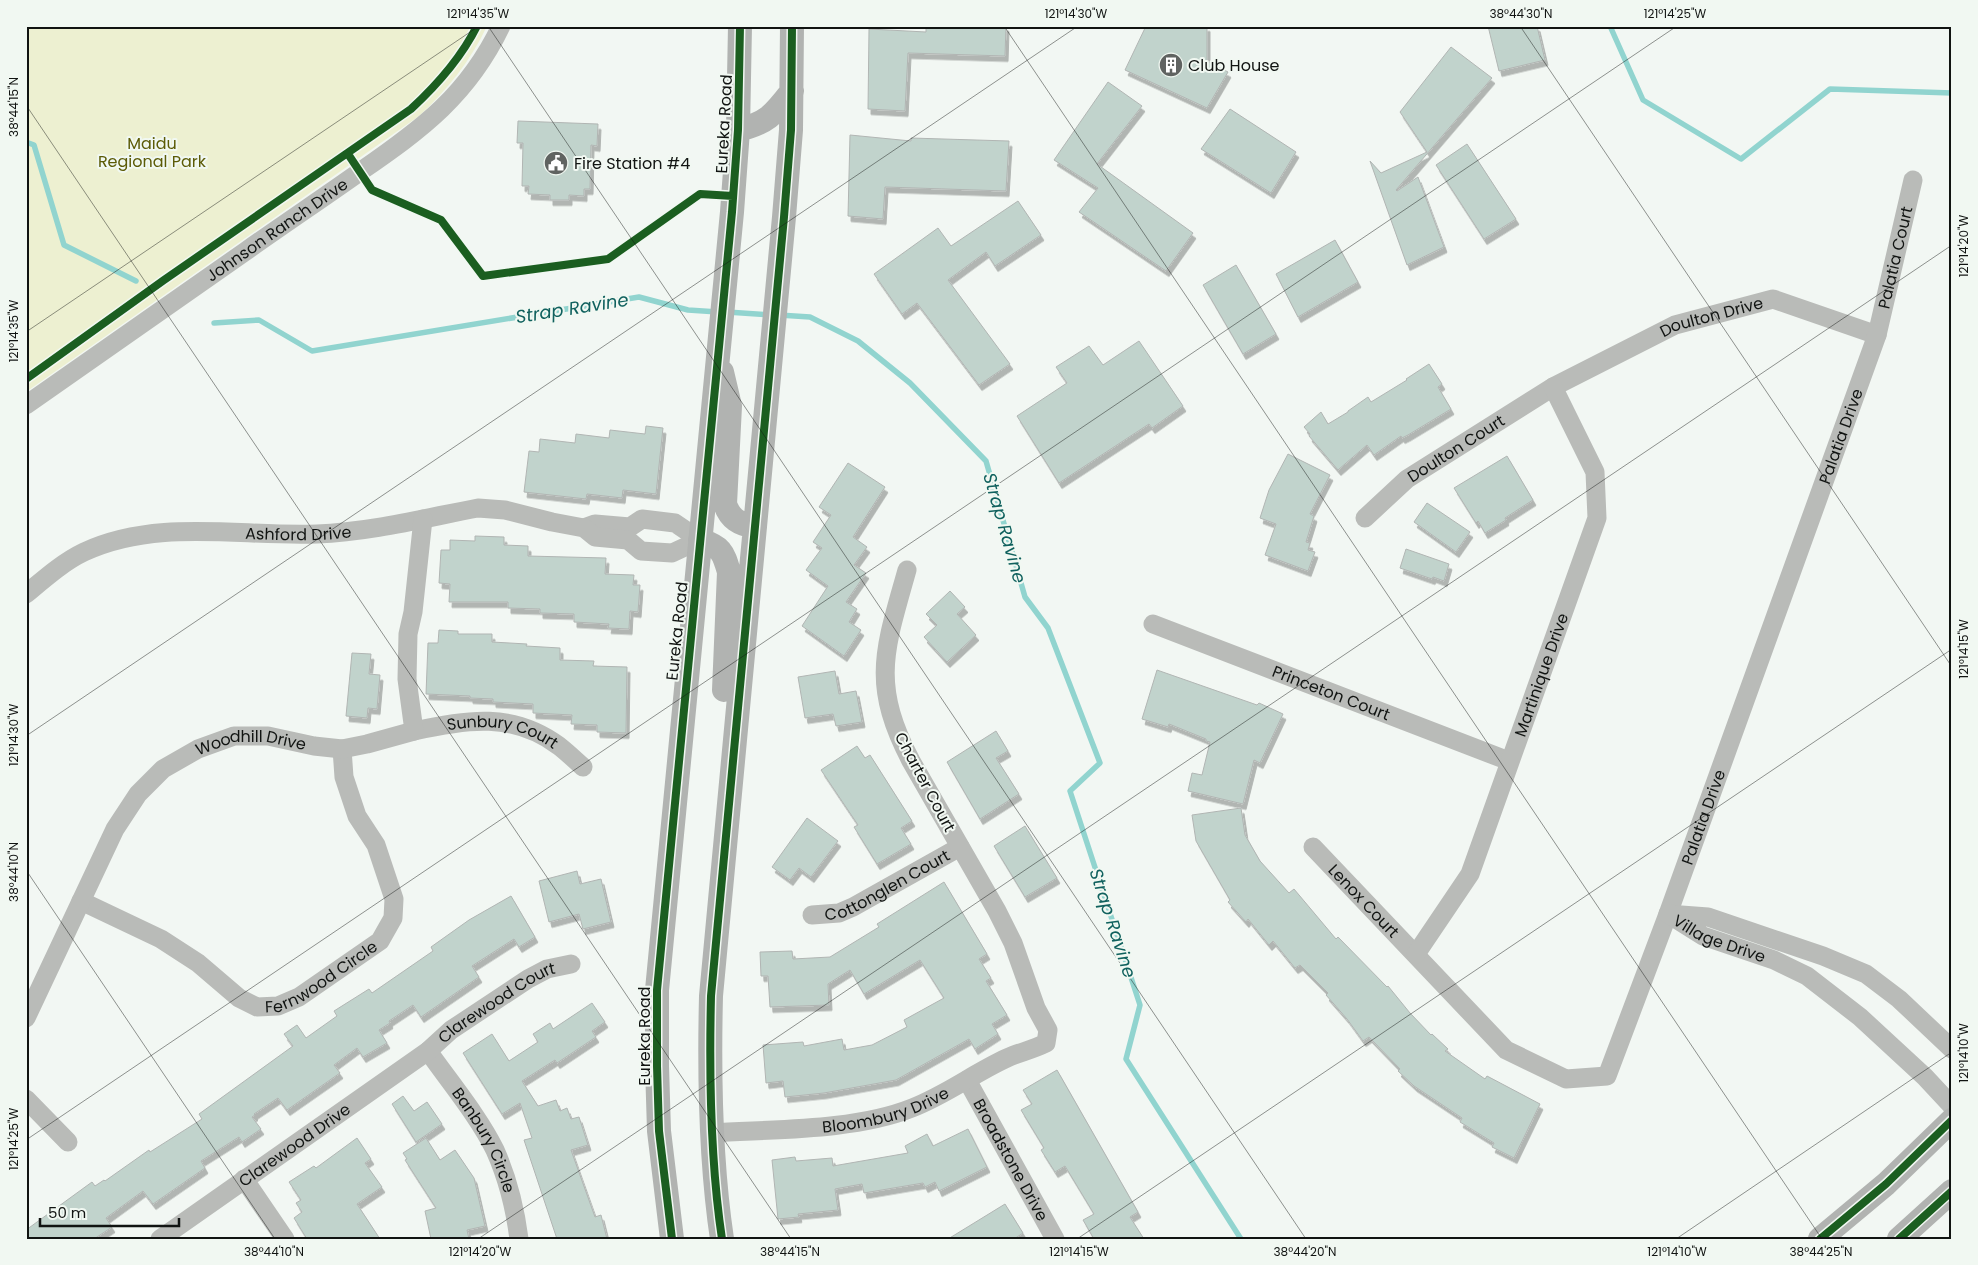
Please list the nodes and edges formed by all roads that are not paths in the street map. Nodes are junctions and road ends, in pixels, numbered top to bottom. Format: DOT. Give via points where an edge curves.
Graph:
graph roads {
  1 [pos="501,26"];
  2 [pos="740,26"];
  3 [pos="792,26"];
  4 [pos="792,91"];
  5 [pos="738,130"];
  6 [pos="1913,180"];
  7 [pos="1878,335"];
  8 [pos="719,346"];
  9 [pos="1553,387"];
  10 [pos="26,406"];
  11 [pos="1365,518"];
  12 [pos="422,519"];
  13 [pos="754,527"];
  14 [pos="629,534"];
  15 [pos="700,540"];
  16 [pos="907,570"];
  17 [pos="26,594"];
  18 [pos="1153,624"];
  19 [pos="414,731"];
  20 [pos="734,736"];
  21 [pos="342,749"];
  22 [pos="1509,761"];
  23 [pos="582,767"];
  24 [pos="960,847"];
  25 [pos="1313,847"];
  26 [pos="81,901"];
  27 [pos="1668,914"];
  28 [pos="812,915"];
  29 [pos="1416,954"];
  30 [pos="571,964"];
  31 [pos="26,1018"];
  32 [pos="1046,1043"];
  33 [pos="1952,1049"];
  34 [pos="428,1051"];
  35 [pos="968,1080"];
  36 [pos="26,1099"];
  37 [pos="1952,1106"];
  38 [pos="1952,1120"];
  39 [pos="712,1133"];
  40 [pos="68,1142"];
  41 [pos="244,1180"];
  42 [pos="1952,1191"];
  43 [pos="160,1239"];
  44 [pos="285,1239"];
  45 [pos="519,1239"];
  46 [pos="672,1239"];
  47 [pos="722,1239"];
  48 [pos="1055,1239"];
  49 [pos="1820,1239"];
  50 [pos="1899,1239"];
  1 -- 10 [label="street, Johnson Ranch Drive" via="463,87 408,138"];
  2 -- 5 [label="main road, Eureka Road"];
  3 -- 4 [label="main road"];
  4 -- 5 [label="main road" via="773,116 755,126"];
  4 -- 13 [label="main road" via="780,264"];
  5 -- 8 [label="main road, Eureka Road"];
  6 -- 7 [label="street, Palatia Court"];
  7 -- 9 [label="street, Doulton Drive" via="1773,299 1675,325"];
  7 -- 27 [label="street, Palatia Drive"];
  8 -- 13 [label="main road" via="730,406 725,504 731,517 740,524"];
  8 -- 15 [label="main road, Eureka Road"];
  9 -- 11 [label="street, Doulton Court" via="1407,479"];
  9 -- 22 [label="street, Martinique Drive" via="1595,472 1597,518"];
  12 -- 14 [label="street, Ashford Drive" via="492,508 584,528 595,524"];
  12 -- 17 [label="street, Ashford Drive" via="319,534 186,532 154,533 115,540 83,552 50,573"];
  12 -- 19 [label="street" via="408,634 407,679"];
  13 -- 20 [label="main road"];
  14 -- 15 [label="street, Ashford Drive" via="641,551 672,553"];
  14 -- 15 [label="street, Ashford Drive" via="642,519 675,523"];
  15 -- 20 [label="main road" via="716,545 724,554 729,572 723,688"];
  15 -- 46 [label="main road, Eureka Road" via="657,990 659,1131"];
  16 -- 24 [label="street, Charter Court" via="885,657 884,682 889,709 899,737"];
  18 -- 22 [label="street, Princeton Court"];
  19 -- 21 [label="street, Woodhill Drive"];
  19 -- 23 [label="street, Sunbury Court" via="480,720 506,722 531,730 559,746"];
  20 -- 39 [label="main road" via="711,996"];
  21 -- 26 [label="street, Woodhill Drive" via="268,736 234,736 198,749 163,769 138,794 115,829"];
  21 -- 26 [label="street, Fernwood Circle" via="344,778 357,816 376,845 394,899 393,918 380,941 299,997 278,1006 257,1007 239,998 198,962 161,939"];
  22 -- 29 [label="street, Martinique Drive" via="1470,874"];
  24 -- 28 [label="street, Cottonglen Court" via="853,907 839,913"];
  24 -- 32 [label="street, Charter Court" via="1013,943 1036,1008 1048,1030"];
  25 -- 29 [label="street, Lenox Court"];
  26 -- 31 [label="street, Woodhill Drive"];
  27 -- 29 [label="street, Palatia Drive" via="1607,1076 1566,1079 1506,1050"];
  27 -- 33 [label="street, Village Drive" via="1708,916 1866,974 1899,999"];
  27 -- 37 [label="street, Village Drive" via="1703,936 1774,960 1807,976 1860,1017"];
  30 -- 34 [label="street, Clarewood Court" via="547,969 528,979 451,1030"];
  32 -- 35 [label="street, Bloombury Drive" via="1008,1057"];
  34 -- 41 [label="street, Clarewood Drive"];
  34 -- 45 [label="street, Banbury Circle" via="494,1148 514,1202"];
  35 -- 39 [label="street, Bloombury Drive" via="912,1109 882,1118 828,1126"];
  35 -- 48 [label="street, Broadstone Drive"];
  36 -- 40 [label="street"];
  38 -- 49 [label="main road" via="1886,1184"];
  39 -- 47 [label="main road"];
  41 -- 43 [label="street, Clarewood Drive"];
  41 -- 44 [label="street"];
  42 -- 50 [label="main road"];
}
